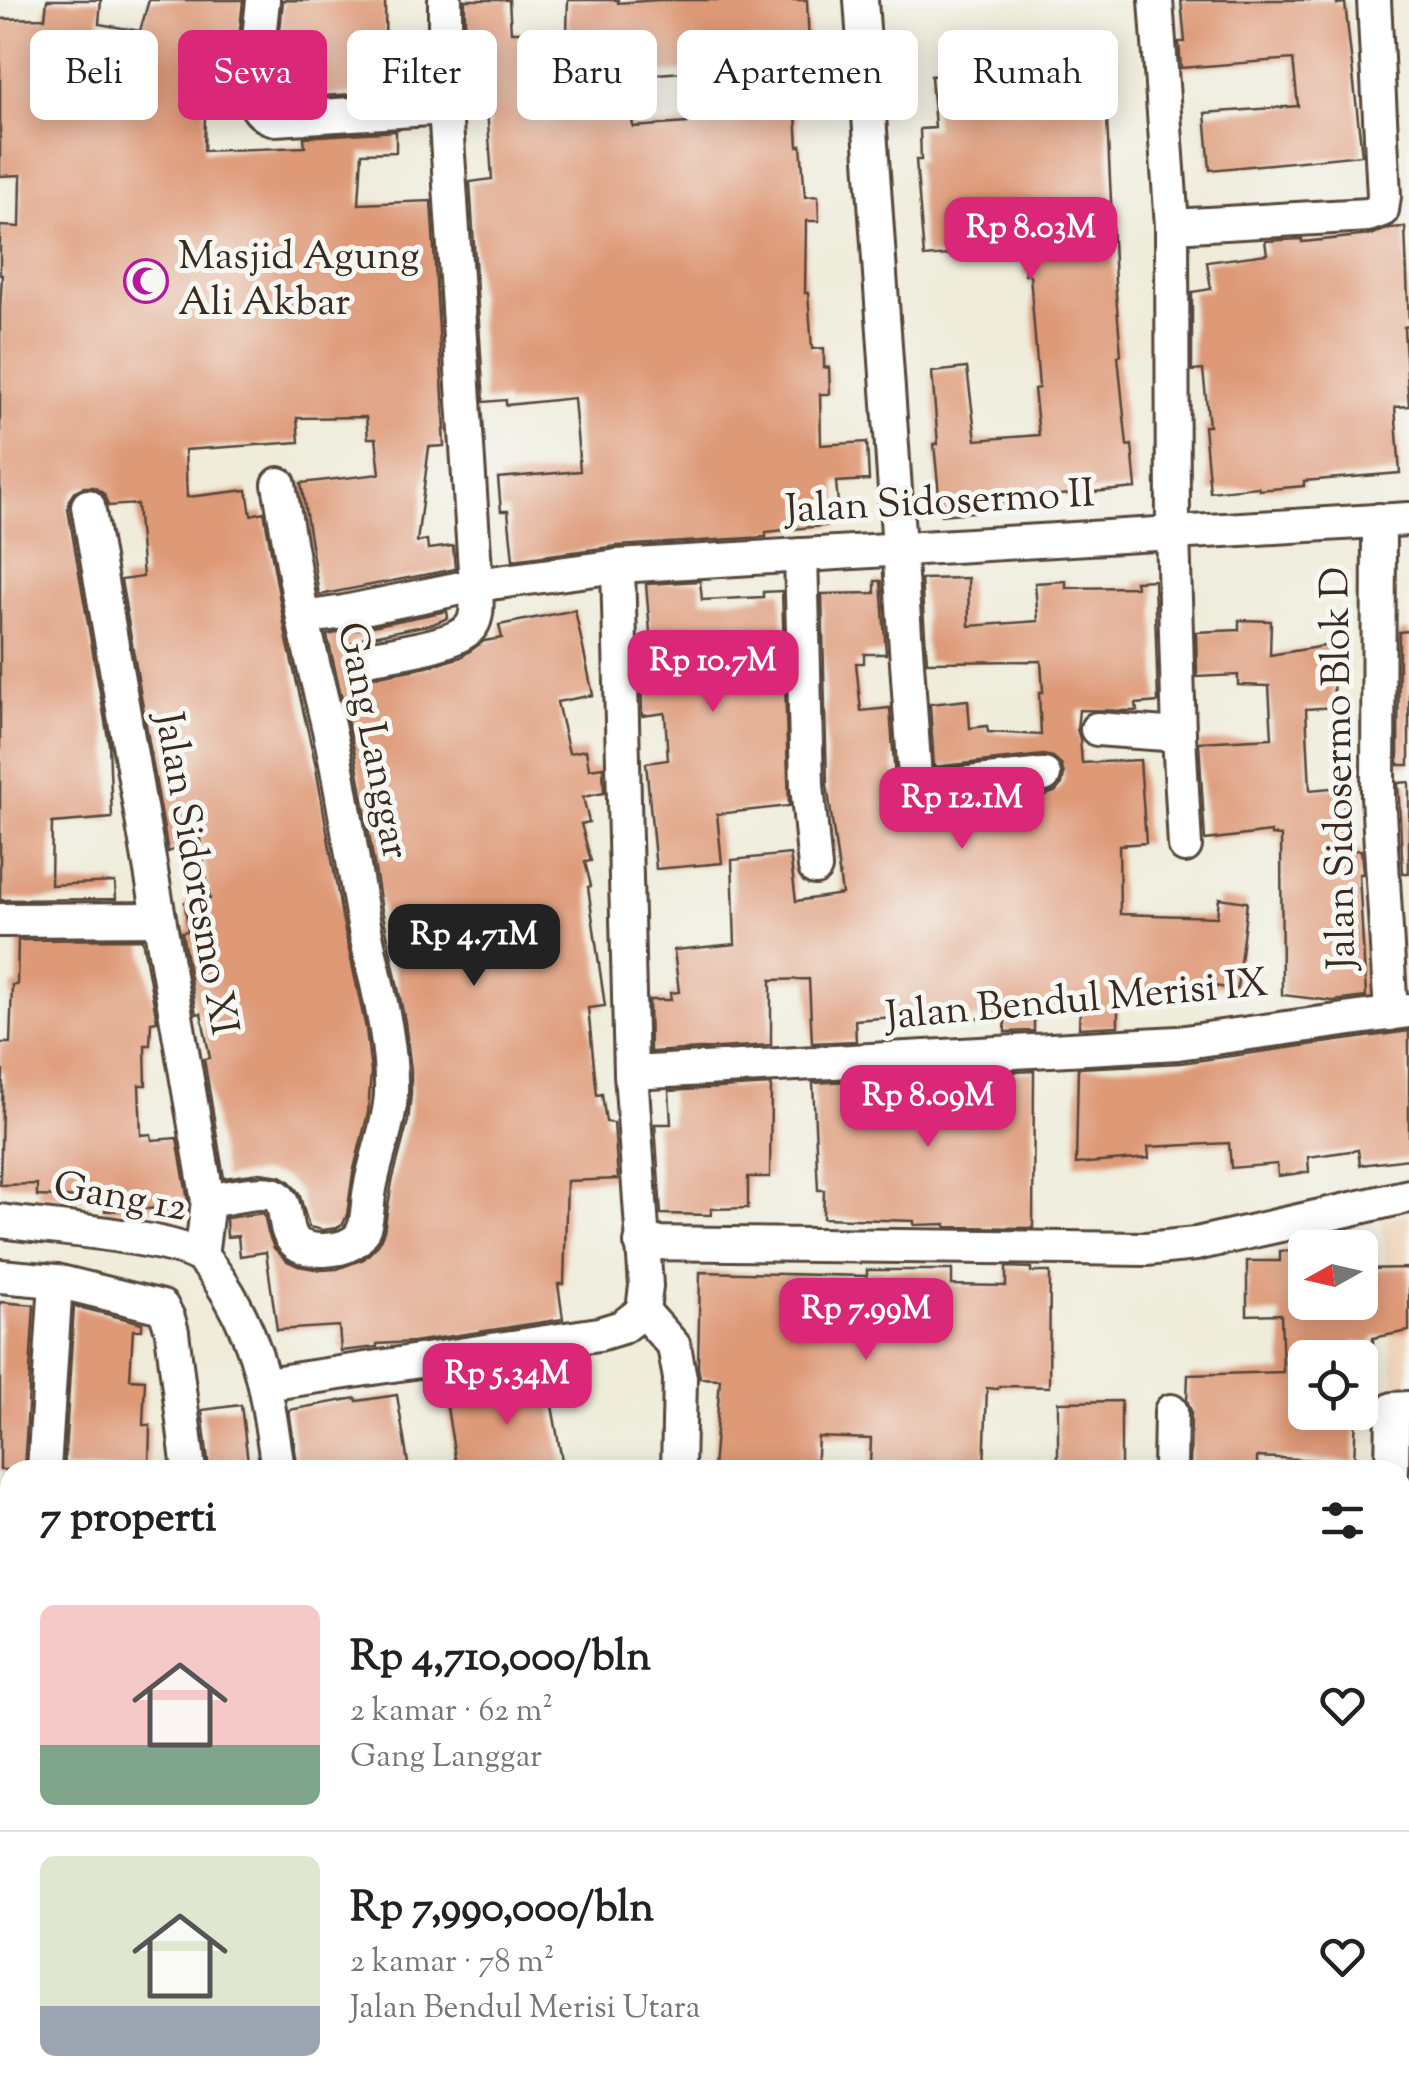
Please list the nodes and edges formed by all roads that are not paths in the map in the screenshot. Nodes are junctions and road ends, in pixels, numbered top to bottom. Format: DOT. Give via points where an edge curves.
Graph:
graph roads {
  1 [pos="262,0"];
  2 [pos="445,0"];
  3 [pos="861,0"];
  4 [pos="1156,0"];
  5 [pos="1374,0"];
  6 [pos="445,30"];
  7 [pos="347,114"];
  8 [pos="446,120"];
  9 [pos="1172,226"];
  10 [pos="280,484"];
  11 [pos="88,506"];
  12 [pos="1394,520"];
  13 [pos="1172,532"];
  14 [pos="899,549"];
  15 [pos="801,555"];
  16 [pos="618,566"];
  17 [pos="476,585"];
  18 [pos="303,618"];
  19 [pos="365,658"];
  20 [pos="1097,728"];
  21 [pos="1179,735"];
  22 [pos="1044,774"];
  23 [pos="1185,846"];
  24 [pos="814,868"];
  25 [pos="159,919"];
  26 [pos="0,920"];
  27 [pos="1400,1013"];
  28 [pos="631,1074"];
  29 [pos="1409,1196"];
  30 [pos="208,1201"];
  31 [pos="0,1221"];
  32 [pos="641,1243"];
  33 [pos="201,1257"];
  34 [pos="0,1276"];
  35 [pos="56,1281"];
  36 [pos="643,1311"];
  37 [pos="266,1384"];
  38 [pos="1401,1408"];
  39 [pos="1171,1411"];
  40 [pos="45,1460"];
  41 [pos="188,1460"];
  42 [pos="277,1460"];
  43 [pos="678,1460"];
  44 [pos="1170,1460"];
  45 [pos="1393,1460"];
  1 -- 7 [label="street" via="255,104 275,119"];
  2 -- 6 [label="street"];
  3 -- 14 [label="street"];
  4 -- 9 [label="street"];
  5 -- 9 [label="street" via="1382,210"];
  8 -- 17 [label="street"];
  9 -- 13 [label="street"];
  10 -- 18 [label="street, Gang Langgar"];
  11 -- 25 [label="street, Jalan Sidoresmo XI"];
  12 -- 13 [label="street, Jalan Sidosermo II"];
  12 -- 27 [label="street, Jalan Sidosermo Blok D" via="1378,796"];
  13 -- 14 [label="street, Jalan Sidosermo II"];
  13 -- 21 [label="street"];
  14 -- 15 [label="street, Jalan Sidosermo II"];
  14 -- 22 [label="street" via="915,778 931,787"];
  15 -- 16 [label="street, Jalan Sidosermo II"];
  15 -- 24 [label="street"];
  16 -- 17 [label="street, Jalan Sidosermo II"];
  16 -- 28 [label="street"];
  17 -- 18 [label="street, Jalan Sidosermo II"];
  17 -- 19 [label="street" via="476,616 464,634"];
  18 -- 30 [label="street, Gang Langgar" via="381,1007 390,1107 364,1231 351,1244 310,1250 300,1244 286,1229 282,1202 266,1192"];
  20 -- 21 [label="street"];
  21 -- 23 [label="street"];
  25 -- 26 [label="street"];
  25 -- 30 [label="street, Jalan Sidoresmo XI"];
  27 -- 28 [label="street, Jalan Bendul Merisi IX" via="1178,1043"];
  28 -- 32 [label="street"];
  29 -- 32 [label="street" via="1146,1249"];
  30 -- 33 [label="street, Jalan Sidoresmo XI"];
  31 -- 33 [label="street, Gang 12" via="163,1242"];
  32 -- 36 [label="street"];
  33 -- 37 [label="street, Gang 12" via="246,1324"];
  34 -- 35 [label="street"];
  35 -- 40 [label="street"];
  35 -- 41 [label="street" via="162,1307 172,1332"];
  36 -- 37 [label="street" via="622,1328 600,1334"];
  36 -- 43 [label="street" via="674,1346"];
  37 -- 42 [label="street, Gang 12"];
  38 -- 45 [label="street"];
  39 -- 44 [label="street"];
}
